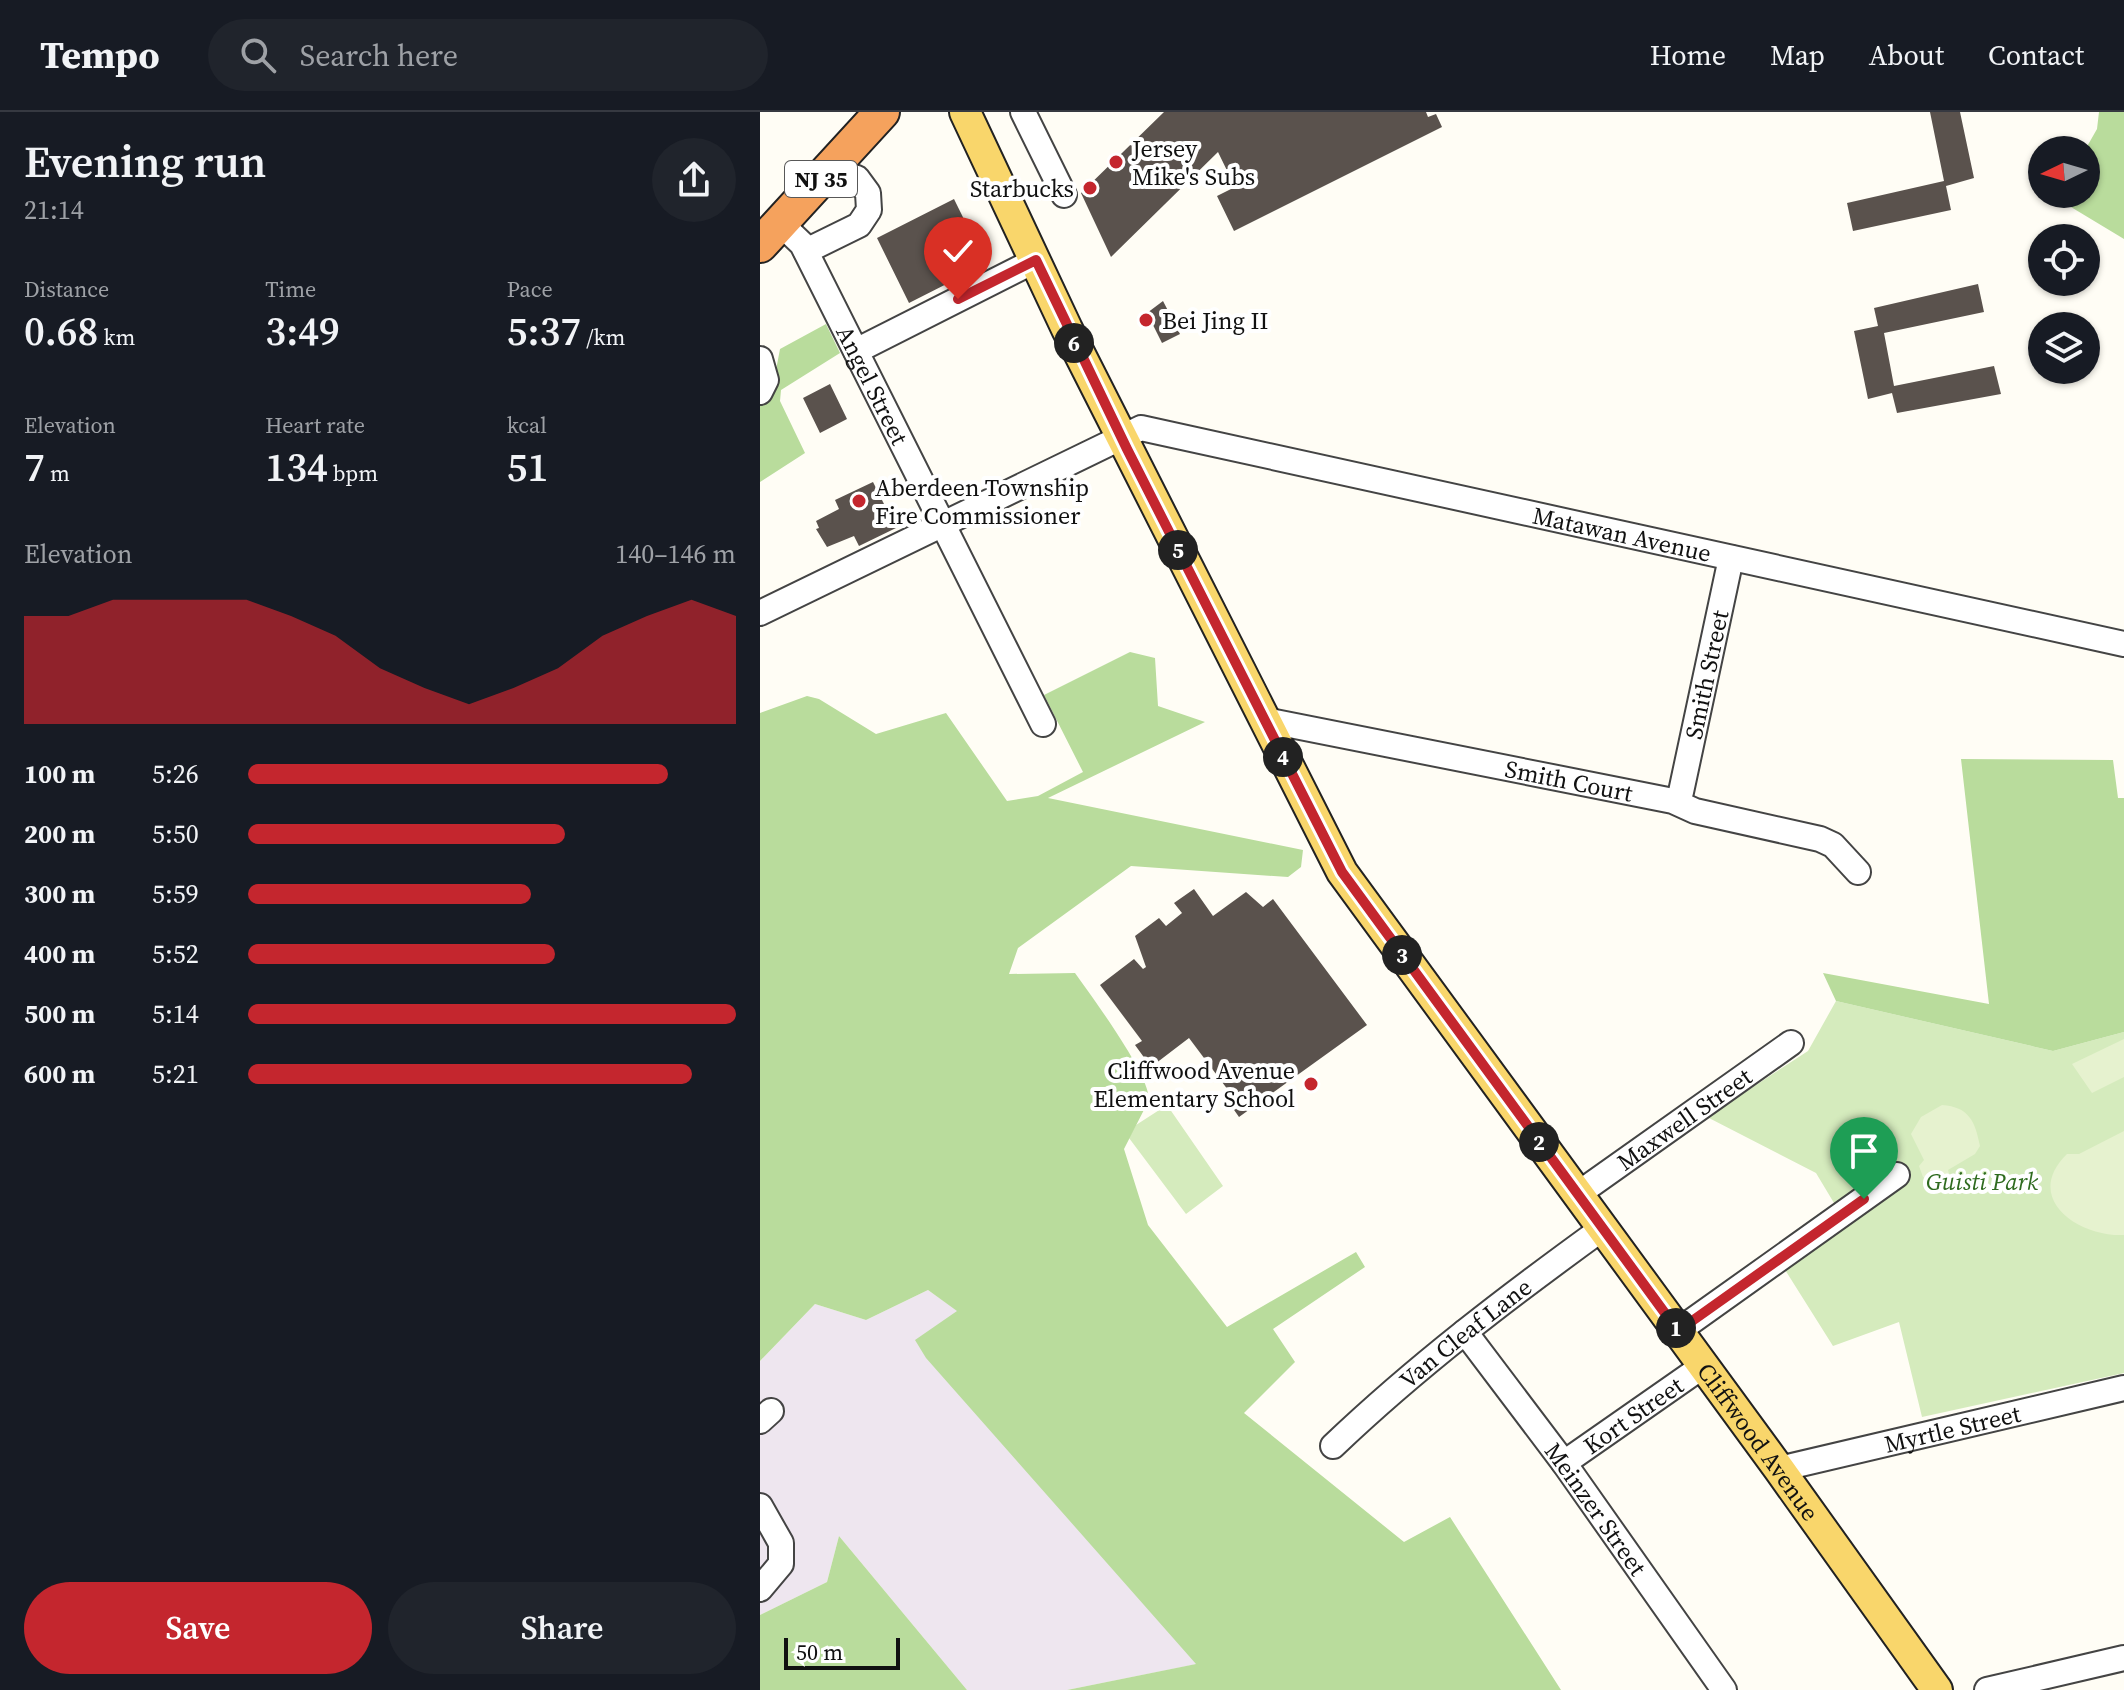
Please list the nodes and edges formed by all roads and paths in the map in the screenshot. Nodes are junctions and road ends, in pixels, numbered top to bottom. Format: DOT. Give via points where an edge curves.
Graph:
graph roads {
  1 [pos="854,112"];
  2 [pos="882,112"];
  3 [pos="965,112"];
  4 [pos="1023,112"];
  5 [pos="829,170"];
  6 [pos="1064,195"];
  7 [pos="767,228"];
  8 [pos="806,251"];
  9 [pos="1036,260"];
  10 [pos="856,351"];
  11 [pos="760,359"];
  12 [pos="760,392"];
  13 [pos="1120,436"];
  14 [pos="944,522"];
  15 [pos="1731,558"];
  16 [pos="760,613"];
  17 [pos="2124,644"];
  18 [pos="1265,720"];
  19 [pos="1043,724"];
  20 [pos="1681,792"];
  21 [pos="1858,872"];
  22 [pos="1791,1043"];
  23 [pos="1897,1175"];
  24 [pos="1578,1194"];
  25 [pos="1603,1228"];
  26 [pos="1678,1331"];
  27 [pos="1465,1332"];
  28 [pos="1703,1366"];
  29 [pos="2124,1388"];
  30 [pos="1333,1446"];
  31 [pos="1564,1463"];
  32 [pos="1779,1469"];
  33 [pos="760,1506"];
  34 [pos="760,1589"];
  35 [pos="2124,1658"];
  36 [pos="1724,1690"];
  37 [pos="1937,1690"];
  38 [pos="1987,1690"];
  1 -- 7 [label="highway, NJ 35"];
  2 -- 5 [label="highway, NJ 35"];
  3 -- 9 [label="main road, Cliffwood Avenue"];
  4 -- 6 [label="street"];
  5 -- 7 [label="highway, NJ 35"];
  5 -- 8 [label="street" via="857,178 868,193 869,210 859,225"];
  7 -- 8 [label="street, Angel Street"];
  8 -- 10 [label="street, Angel Street"];
  9 -- 10 [label="street"];
  9 -- 13 [label="main road, Cliffwood Avenue"];
  10 -- 14 [label="street, Angel Street"];
  11 -- 12 [label="street" via="766,380"];
  13 -- 14 [label="street, Matawan Avenue"];
  13 -- 15 [label="street, Matawan Avenue" via="1141,428 1194,438"];
  13 -- 18 [label="main road, Cliffwood Avenue"];
  14 -- 16 [label="street, Matawan Avenue"];
  14 -- 19 [label="street, Angel Street"];
  15 -- 17 [label="street, Matawan Avenue"];
  15 -- 20 [label="street, Smith Street"];
  18 -- 21 [label="street, Smith Court" via="1673,801 1695,811 1820,839"];
  18 -- 24 [label="main road, Cliffwood Avenue" via="1342,872"];
  22 -- 24 [label="street, Maxwell Street"];
  23 -- 26 [label="street"];
  24 -- 25 [label="main road, Cliffwood Avenue"];
  25 -- 26 [label="main road, Cliffwood Avenue"];
  25 -- 27 [label="street, Van Cleaf Lane"];
  26 -- 28 [label="main road, Cliffwood Avenue"];
  27 -- 30 [label="street, Van Cleaf Lane" via="1387,1394"];
  27 -- 31 [label="street, Meinzer Street"];
  28 -- 31 [label="street, Kort Street"];
  28 -- 32 [label="main road, Cliffwood Avenue"];
  29 -- 32 [label="street, Myrtle Street"];
  31 -- 36 [label="street, Meinzer Street"];
  32 -- 37 [label="main road, Cliffwood Avenue"];
  33 -- 34 [label="street" via="781,1554 781,1564"];
  35 -- 38 [label="street"];
}
